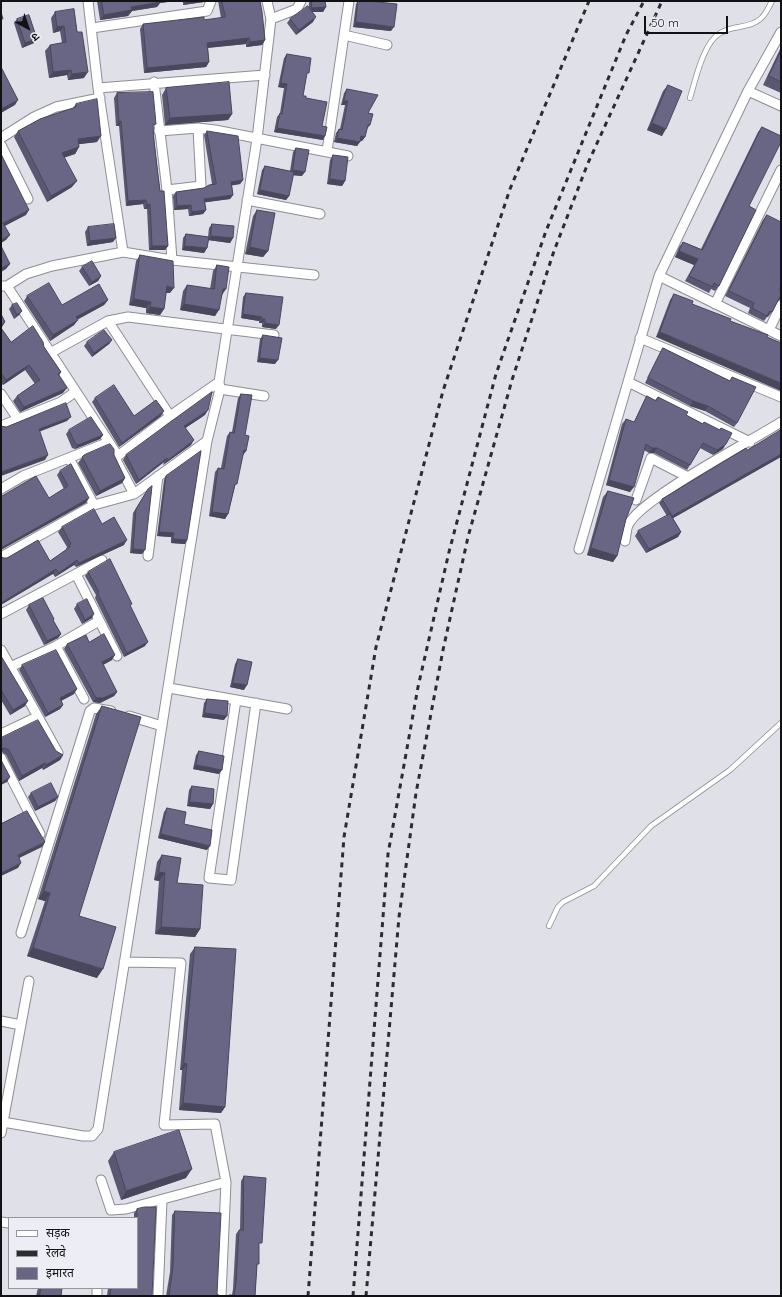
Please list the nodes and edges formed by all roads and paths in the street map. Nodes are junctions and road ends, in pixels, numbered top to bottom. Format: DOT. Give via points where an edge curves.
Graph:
graph roads {
  1 [pos="88,1"];
  2 [pos="211,1"];
  3 [pos="267,1"];
  4 [pos="301,1"];
  5 [pos="348,1"];
  6 [pos="772,1"];
  7 [pos="271,19"];
  8 [pos="92,28"];
  9 [pos="781,32"];
  10 [pos="344,35"];
  11 [pos="387,45"];
  12 [pos="265,75"];
  13 [pos="154,82"];
  14 [pos="98,88"];
  15 [pos="748,91"];
  16 [pos="100,98"];
  17 [pos="690,98"];
  18 [pos="781,106"];
  19 [pos="198,128"];
  20 [pos="159,131"];
  21 [pos="1,138"];
  22 [pos="257,139"];
  23 [pos="1,144"];
  24 [pos="327,151"];
  25 [pos="348,156"];
  26 [pos="781,170"];
  27 [pos="167,190"];
  28 [pos="28,199"];
  29 [pos="247,200"];
  30 [pos="320,214"];
  31 [pos="124,252"];
  32 [pos="172,260"];
  33 [pos="236,268"];
  34 [pos="314,275"];
  35 [pos="658,276"];
  36 [pos="4,286"];
  37 [pos="715,304"];
  38 [pos="781,305"];
  39 [pos="108,321"];
  40 [pos="226,329"];
  41 [pos="769,330"];
  42 [pos="274,335"];
  43 [pos="781,336"];
  44 [pos="640,338"];
  45 [pos="50,353"];
  46 [pos="628,382"];
  47 [pos="220,385"];
  48 [pos="75,392"];
  49 [pos="1,394"];
  50 [pos="264,396"];
  51 [pos="781,397"];
  52 [pos="170,416"];
  53 [pos="18,419"];
  54 [pos="781,422"];
  55 [pos="1,426"];
  56 [pos="207,441"];
  57 [pos="110,442"];
  58 [pos="750,442"];
  59 [pos="118,456"];
  60 [pos="69,458"];
  61 [pos="158,476"];
  62 [pos="688,477"];
  63 [pos="1,489"];
  64 [pos="134,494"];
  65 [pos="94,505"];
  66 [pos="643,509"];
  67 [pos="625,540"];
  68 [pos="579,549"];
  69 [pos="148,556"];
  70 [pos="1,557"];
  71 [pos="102,560"];
  72 [pos="76,574"];
  73 [pos="1,614"];
  74 [pos="99,621"];
  75 [pos="56,646"];
  76 [pos="1,650"];
  77 [pos="116,656"];
  78 [pos="10,668"];
  79 [pos="169,688"];
  80 [pos="84,698"];
  81 [pos="236,700"];
  82 [pos="256,703"];
  83 [pos="287,709"];
  84 [pos="37,716"];
  85 [pos="781,723"];
  86 [pos="162,726"];
  87 [pos="1,734"];
  88 [pos="58,753"];
  89 [pos="1,758"];
  90 [pos="40,834"];
  91 [pos="550,926"];
  92 [pos="21,933"];
  93 [pos="124,962"];
  94 [pos="29,981"];
  95 [pos="1,1021"];
  96 [pos="21,1025"];
  97 [pos="3,1122"];
  98 [pos="1,1133"];
  99 [pos="101,1180"];
  100 [pos="226,1182"];
  101 [pos="162,1200"];
  102 [pos="158,1296"];
  103 [pos="221,1296"];
  1 -- 8 [label="street"];
  2 -- 8 [label="street" via="207,11"];
  3 -- 7 [label="street"];
  4 -- 7 [label="street" via="297,9"];
  5 -- 10 [label="street"];
  6 -- 17 [label="lane" via="764,15 754,24 727,29 714,38 706,51"];
  7 -- 12 [label="street"];
  8 -- 14 [label="street"];
  9 -- 15 [label="street"];
  10 -- 11 [label="street"];
  10 -- 24 [label="street"];
  12 -- 13 [label="street"];
  12 -- 22 [label="street"];
  13 -- 14 [label="street"];
  13 -- 20 [label="street"];
  14 -- 16 [label="street"];
  15 -- 18 [label="street"];
  15 -- 35 [label="street"];
  16 -- 21 [label="street" via="56,107 34,117"];
  16 -- 31 [label="street"];
  19 -- 20 [label="street"];
  19 -- 22 [label="street"];
  19 -- 27 [label="street" via="201,186"];
  20 -- 27 [label="street"];
  22 -- 24 [label="street"];
  22 -- 29 [label="street"];
  23 -- 28 [label="street"];
  24 -- 25 [label="street"];
  26 -- 37 [label="street"];
  27 -- 32 [label="street"];
  29 -- 30 [label="street"];
  29 -- 33 [label="street"];
  31 -- 32 [label="street"];
  31 -- 36 [label="street" via="52,266 26,274"];
  32 -- 33 [label="street"];
  33 -- 34 [label="street"];
  33 -- 40 [label="street"];
  35 -- 37 [label="street"];
  35 -- 44 [label="street"];
  36 -- 45 [label="street"];
  37 -- 41 [label="street"];
  38 -- 41 [label="street"];
  39 -- 40 [label="street" via="128,317"];
  39 -- 45 [label="street"];
  39 -- 52 [label="street"];
  40 -- 42 [label="street"];
  40 -- 47 [label="street"];
  41 -- 43 [label="street"];
  44 -- 46 [label="street"];
  44 -- 51 [label="street"];
  45 -- 48 [label="street"];
  46 -- 58 [label="street"];
  46 -- 68 [label="street" via="600,490"];
  47 -- 50 [label="street"];
  47 -- 52 [label="street"];
  47 -- 56 [label="street"];
  48 -- 53 [label="street" via="61,402"];
  48 -- 57 [label="street"];
  49 -- 53 [label="street"];
  52 -- 59 [label="street"];
  53 -- 55 [label="street"];
  54 -- 58 [label="street"];
  56 -- 61 [label="street"];
  56 -- 79 [label="street"];
  57 -- 59 [label="street"];
  57 -- 60 [label="street"];
  58 -- 62 [label="street"];
  59 -- 64 [label="street" via="115,458"];
  60 -- 63 [label="street" via="23,476"];
  60 -- 65 [label="street"];
  61 -- 64 [label="street"];
  61 -- 69 [label="street"];
  62 -- 66 [label="street"];
  62 -- 66 [label="street" via="651,458 632,499"];
  64 -- 65 [label="street"];
  65 -- 70 [label="street"];
  66 -- 67 [label="street" via="628,525"];
  71 -- 72 [label="street"];
  72 -- 73 [label="street"];
  72 -- 74 [label="street"];
  74 -- 75 [label="street"];
  74 -- 77 [label="street"];
  75 -- 78 [label="street"];
  75 -- 80 [label="street"];
  76 -- 78 [label="street"];
  78 -- 84 [label="street"];
  79 -- 81 [label="street"];
  79 -- 86 [label="street"];
  81 -- 82 [label="street"];
  81 -- 82 [label="street" via="209,878 231,880"];
  82 -- 83 [label="street"];
  84 -- 87 [label="street"];
  84 -- 88 [label="street"];
  85 -- 91 [label="lane" via="730,770 651,826 594,886 563,902 558,907"];
  86 -- 92 [label="street" via="103,709 94,708 90,711"];
  86 -- 93 [label="street"];
  89 -- 90 [label="street"];
  93 -- 97 [label="street" via="98,1129 92,1136 83,1136"];
  93 -- 100 [label="street" via="181,963 164,1125 215,1124"];
  94 -- 96 [label="street"];
  95 -- 96 [label="street"];
  96 -- 97 [label="street"];
  97 -- 98 [label="street"];
  99 -- 101 [label="street" via="111,1210"];
  100 -- 101 [label="street"];
  100 -- 103 [label="street"];
  101 -- 102 [label="street"];
}
